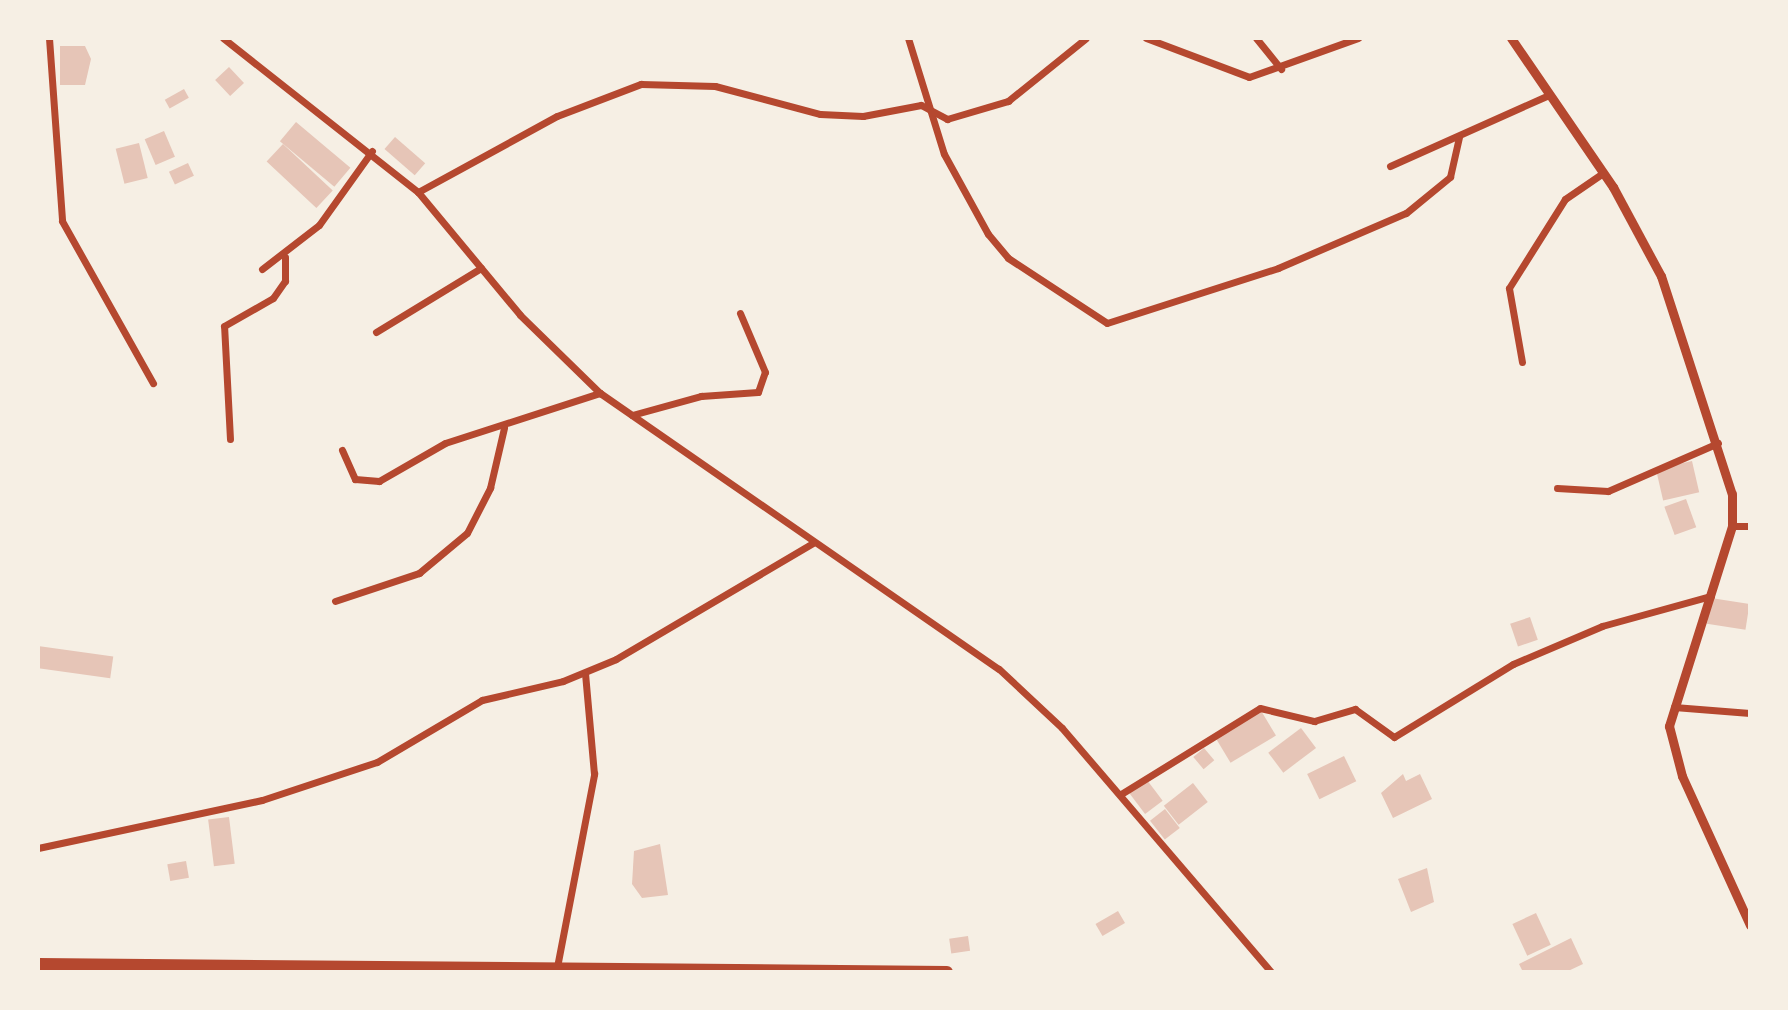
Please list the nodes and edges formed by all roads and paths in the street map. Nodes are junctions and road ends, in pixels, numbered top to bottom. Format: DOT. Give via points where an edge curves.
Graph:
graph roads {
  1 [pos="49,38"];
  2 [pos="223,38"];
  3 [pos="908,38"];
  4 [pos="1086,38"];
  5 [pos="1146,38"];
  6 [pos="1256,38"];
  7 [pos="1358,38"];
  8 [pos="1511,38"];
  9 [pos="1281,69"];
  10 [pos="1549,95"];
  11 [pos="928,110"];
  12 [pos="1459,137"];
  13 [pos="372,151"];
  14 [pos="1390,166"];
  15 [pos="1603,173"];
  16 [pos="418,192"];
  17 [pos="285,257"];
  18 [pos="481,268"];
  19 [pos="262,269"];
  20 [pos="740,313"];
  21 [pos="376,332"];
  22 [pos="1522,362"];
  23 [pos="153,383"];
  24 [pos="600,393"];
  25 [pos="632,415"];
  26 [pos="504,428"];
  27 [pos="230,439"];
  28 [pos="1718,443"];
  29 [pos="342,450"];
  30 [pos="1557,488"];
  31 [pos="1732,526"];
  32 [pos="1750,526"];
  33 [pos="813,543"];
  34 [pos="1711,596"];
  35 [pos="335,601"];
  36 [pos="585,673"];
  37 [pos="1671,707"];
  38 [pos="1750,713"];
  39 [pos="1121,794"];
  40 [pos="38,848"];
  41 [pos="1750,925"];
  42 [pos="38,964"];
  43 [pos="557,967"];
  44 [pos="520,969"];
  45 [pos="947,972"];
  46 [pos="1271,972"];
  1 -- 23 [label="street" via="62,221"];
  2 -- 13 [label="street"];
  3 -- 11 [label="street"];
  4 -- 11 [label="street" via="995,108 947,119"];
  5 -- 9 [label="street" via="1249,77"];
  6 -- 9 [label="street"];
  7 -- 9 [label="street"];
  8 -- 10 [label="street"];
  10 -- 12 [label="street"];
  10 -- 15 [label="street"];
  11 -- 12 [label="street" via="944,154 998,246 1107,323 1278,268 1406,213 1450,177"];
  11 -- 16 [label="street" via="820,114 715,86 641,84 557,116"];
  12 -- 14 [label="street"];
  13 -- 16 [label="street"];
  13 -- 17 [label="street" via="319,225"];
  15 -- 22 [label="street" via="1565,199 1509,288"];
  15 -- 28 [label="street" via="1661,276"];
  16 -- 18 [label="street"];
  17 -- 19 [label="street"];
  17 -- 27 [label="street" via="285,281 273,298 224,326"];
  18 -- 21 [label="street"];
  18 -- 24 [label="street"];
  20 -- 25 [label="street" via="765,372 758,392 701,396"];
  24 -- 25 [label="street"];
  24 -- 26 [label="street"];
  25 -- 33 [label="street"];
  26 -- 29 [label="street" via="445,443 363,484"];
  26 -- 35 [label="street" via="490,488 467,533 419,573"];
  28 -- 30 [label="street" via="1608,491"];
  28 -- 31 [label="street"];
  31 -- 32 [label="street"];
  31 -- 34 [label="street"];
  33 -- 36 [label="street"];
  33 -- 39 [label="street" via="999,669"];
  34 -- 37 [label="street"];
  34 -- 39 [label="street" via="1602,626 1513,664 1394,737 1355,709 1314,721 1260,708"];
  36 -- 40 [label="street" via="482,700 414,746 328,781"];
  36 -- 43 [label="street" via="594,774"];
  37 -- 38 [label="street"];
  37 -- 41 [label="street" via="1682,776"];
  39 -- 46 [label="street"];
  42 -- 44 [label="main road"];
  43 -- 44 [label="main road"];
  43 -- 45 [label="main road"];
}
